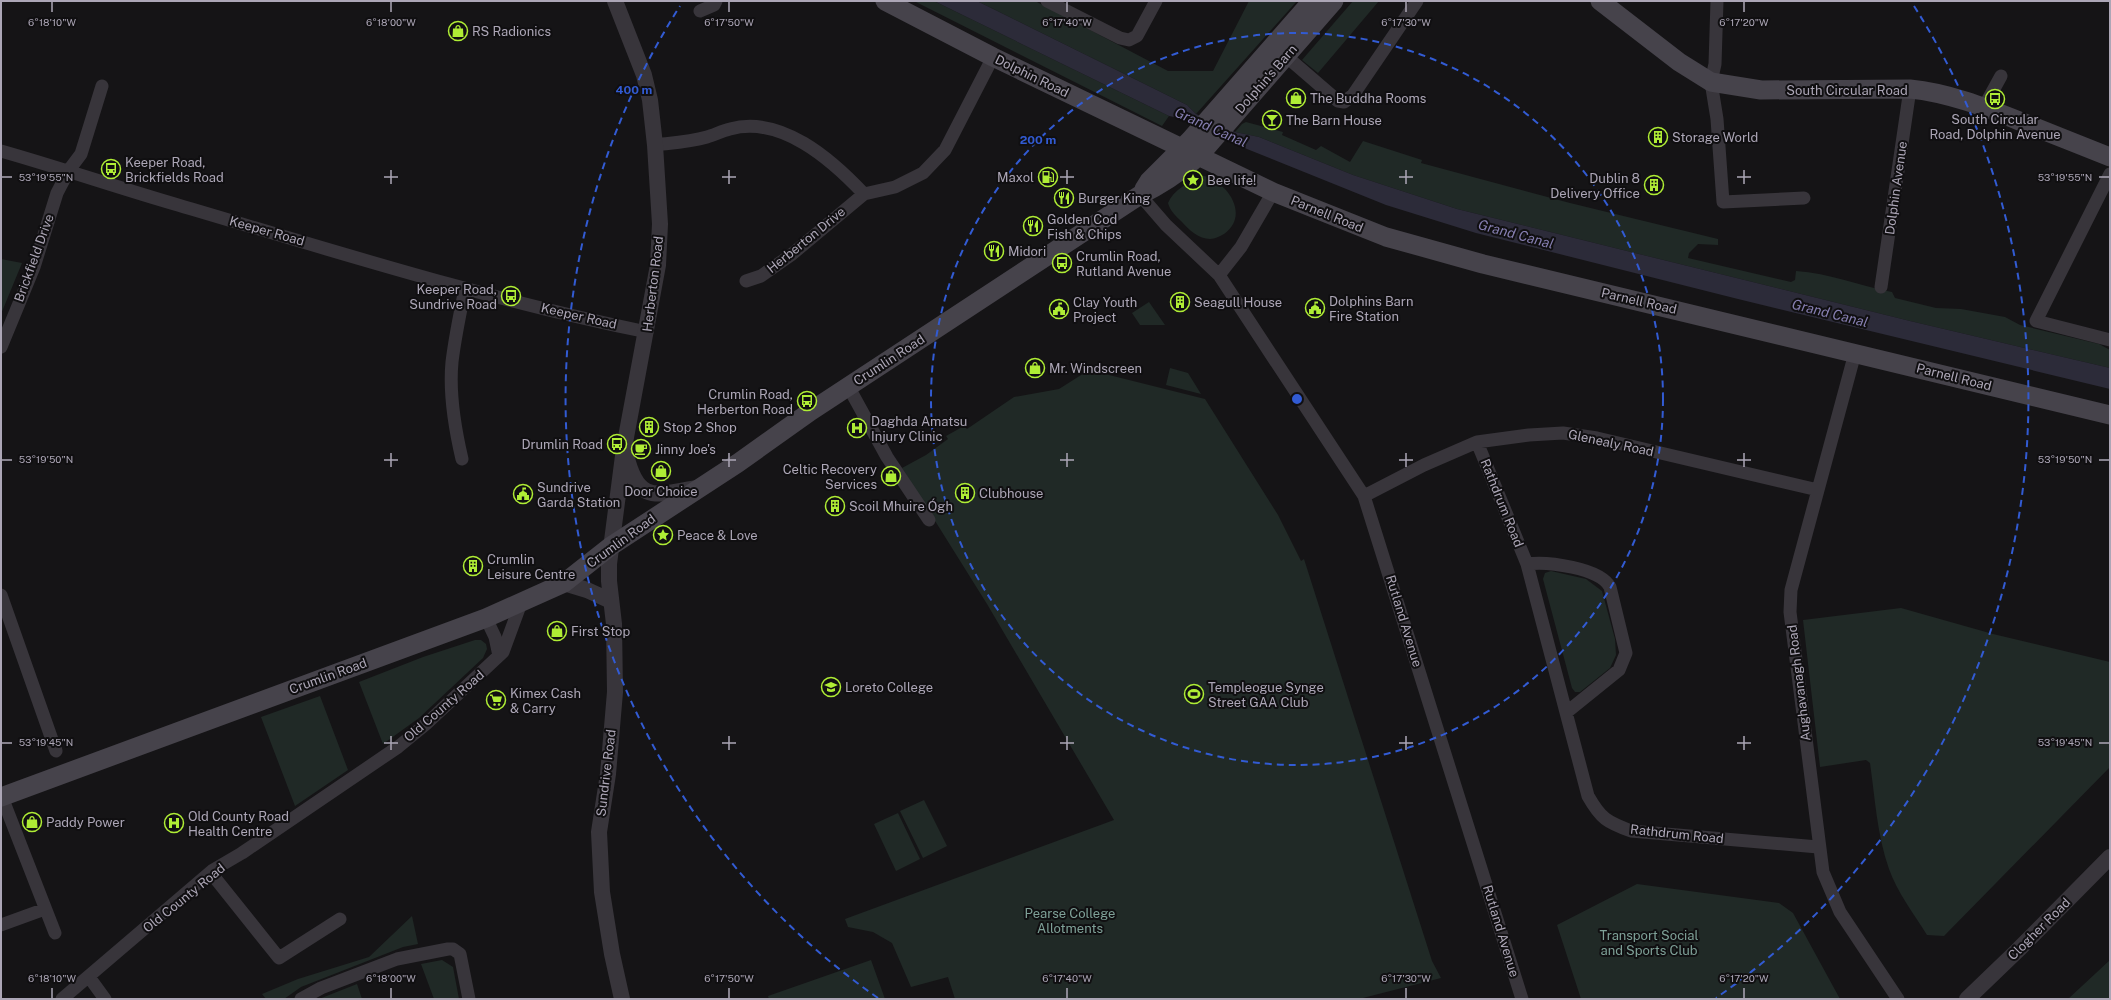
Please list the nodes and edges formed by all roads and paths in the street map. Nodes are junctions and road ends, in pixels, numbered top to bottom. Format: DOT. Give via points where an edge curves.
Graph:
graph roads {
  1 [pos="615,1"];
  2 [pos="716,1"];
  3 [pos="885,1"];
  4 [pos="1047,1"];
  5 [pos="1156,1"];
  6 [pos="1312,1"];
  7 [pos="1334,1"];
  8 [pos="1417,1"];
  9 [pos="1600,1"];
  10 [pos="1717,1"];
  11 [pos="700,11"];
  12 [pos="1280,50"];
  13 [pos="993,57"];
  14 [pos="2001,76"];
  15 [pos="1711,82"];
  16 [pos="102,86"];
  17 [pos="1910,89"];
  18 [pos="1984,107"];
  19 [pos="655,145"];
  20 [pos="1194,148"];
  21 [pos="1,151"];
  22 [pos="2110,157"];
  23 [pos="69,170"];
  24 [pos="2110,174"];
  25 [pos="1273,192"];
  26 [pos="864,194"];
  27 [pos="1140,195"];
  28 [pos="1804,198"];
  29 [pos="1219,275"];
  30 [pos="746,281"];
  31 [pos="1881,287"];
  32 [pos="465,289"];
  33 [pos="647,332"];
  34 [pos="2110,340"];
  35 [pos="1,348"];
  36 [pos="1855,353"];
  37 [pos="848,386"];
  38 [pos="2110,415"];
  39 [pos="1477,442"];
  40 [pos="624,448"];
  41 [pos="462,459"];
  42 [pos="697,488"];
  43 [pos="1818,490"];
  44 [pos="1364,496"];
  45 [pos="929,520"];
  46 [pos="611,546"];
  47 [pos="1527,564"];
  48 [pos="564,582"];
  49 [pos="1,595"];
  50 [pos="611,601"];
  51 [pos="521,603"];
  52 [pos="486,618"];
  53 [pos="499,656"];
  54 [pos="1567,712"];
  55 [pos="56,751"];
  56 [pos="1,797"];
  57 [pos="1818,847"];
  58 [pos="2110,857"];
  59 [pos="211,872"];
  60 [pos="45,909"];
  61 [pos="340,919"];
  62 [pos="1,924"];
  63 [pos="55,932"];
  64 [pos="89,978"];
  65 [pos="62,999"];
  66 [pos="105,999"];
  67 [pos="301,999"];
  68 [pos="469,999"];
  69 [pos="622,999"];
  70 [pos="1522,999"];
  71 [pos="1898,999"];
  72 [pos="1967,999"];
  1 -- 19 [label="street, Herberton Road" via="644,75 650,100"];
  2 -- 11 [label="street" via="714,5"];
  3 -- 13 [label="main road, Dolphin Road"];
  4 -- 5 [label="street" via="1120,38 1129,40 1137,36"];
  6 -- 12 [label="main road, Dolphin's Barn"];
  7 -- 12 [label="main road, Dolphin's Barn"];
  8 -- 12 [label="street" via="1353,95 1344,102 1334,98"];
  9 -- 15 [label="main road, South Circular Road" via="1679,62"];
  10 -- 15 [label="street" via="1715,64"];
  12 -- 20 [label="main road, Dolphin's Barn"];
  13 -- 20 [label="main road, Dolphin Road"];
  13 -- 26 [label="street, Herberton Drive" via="945,150 923,173 895,187"];
  14 -- 18 [label="street"];
  15 -- 17 [label="main road, South Circular Road" via="1761,90"];
  15 -- 28 [label="street" via="1717,119 1723,202"];
  16 -- 23 [label="street" via="81,154"];
  17 -- 18 [label="main road, South Circular Road" via="1945,94"];
  17 -- 31 [label="street, Dolphin Avenue"];
  18 -- 22 [label="main road, South Circular Road"];
  19 -- 26 [label="street" via="690,141 738,127 775,129 799,139"];
  19 -- 33 [label="street, Herberton Road" via="660,253"];
  20 -- 25 [label="main road, Parnell Road"];
  20 -- 27 [label="main road, Crumlin Road" via="1149,181"];
  21 -- 23 [label="street, Keeper Road"];
  23 -- 32 [label="street, Keeper Road" via="177,205"];
  23 -- 35 [label="street, Brickfield Drive" via="57,193 34,267"];
  24 -- 34 [label="street" via="2036,322"];
  25 -- 29 [label="street" via="1241,247"];
  25 -- 36 [label="main road, Parnell Road" via="1355,226 1423,248"];
  26 -- 30 [label="street, Herberton Drive" via="791,254 761,276"];
  27 -- 29 [label="street, Rutland Avenue" via="1166,225"];
  27 -- 37 [label="main road, Crumlin Road"];
  29 -- 44 [label="street, Rutland Avenue"];
  32 -- 33 [label="street, Keeper Road"];
  32 -- 41 [label="street" via="452,363 455,412"];
  33 -- 40 [label="street, Herberton Road"];
  36 -- 38 [label="main road, Parnell Road"];
  36 -- 43 [label="street, Aughavanagh Road"];
  37 -- 42 [label="main road, Crumlin Road" via="738,463"];
  37 -- 45 [label="street" via="887,457"];
  39 -- 43 [label="street, Glenealy Road" via="1562,433 1597,438"];
  39 -- 44 [label="street, Glenealy Road" via="1424,465"];
  39 -- 47 [label="street, Rathdrum Road"];
  40 -- 42 [label="street" via="636,483 650,493 658,495"];
  40 -- 46 [label="street, Herberton Road"];
  42 -- 46 [label="main road, Crumlin Road"];
  43 -- 57 [label="street, Aughavanagh Road" via="1791,590 1790,612"];
  44 -- 70 [label="street, Rutland Avenue"];
  46 -- 48 [label="main road, Crumlin Road"];
  46 -- 50 [label="street, Sundrive Road"];
  47 -- 54 [label="street, Rathdrum Road"];
  47 -- 54 [label="street, Rathdrum Road" via="1545,564 1583,571 1606,580 1610,587 1626,653 1624,661 1619,670"];
  48 -- 50 [label="street"];
  48 -- 51 [label="main road, Crumlin Road"];
  49 -- 55 [label="street"];
  50 -- 69 [label="street, Sundrive Road" via="615,692 608,774 599,832 602,892"];
  51 -- 52 [label="main road, Crumlin Road"];
  51 -- 53 [label="street, Old County Road" via="508,642"];
  52 -- 53 [label="street" via="495,637"];
  52 -- 56 [label="main road, Crumlin Road"];
  53 -- 59 [label="street, Old County Road" via="426,724 398,746"];
  54 -- 57 [label="street, Rathdrum Road" via="1588,796 1597,811 1609,823 1631,831"];
  56 -- 60 [label="street"];
  57 -- 71 [label="street, Aughavanagh Road" via="1823,872 1840,912"];
  58 -- 72 [label="street, Clogher Road"];
  59 -- 61 [label="street" via="279,958"];
  59 -- 64 [label="street, Old County Road"];
  60 -- 62 [label="street"];
  60 -- 63 [label="street"];
  64 -- 65 [label="street, Old County Road"];
  64 -- 66 [label="street"];
  67 -- 68 [label="street" via="321,988 397,959 453,949 460,954"];
}
